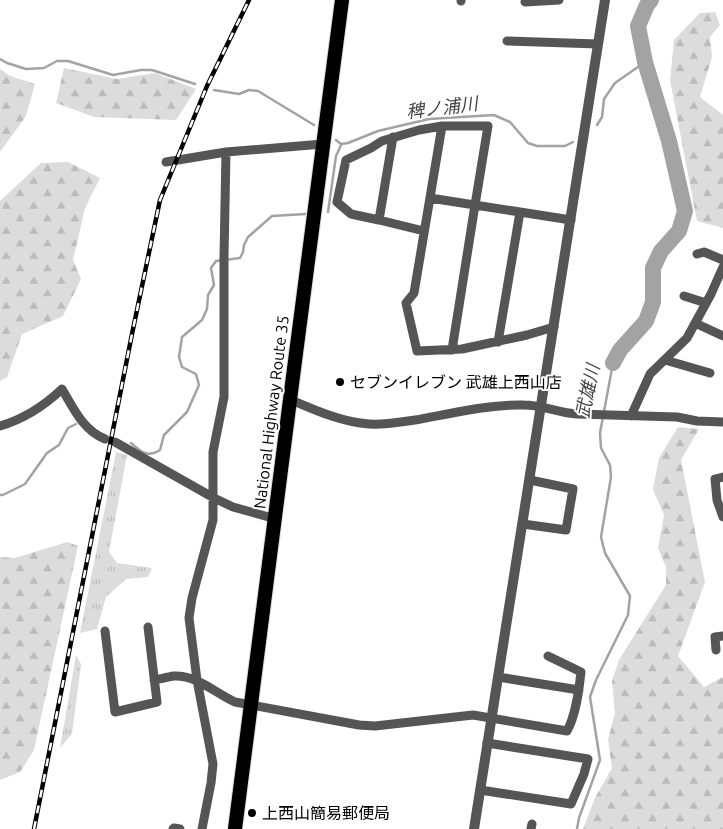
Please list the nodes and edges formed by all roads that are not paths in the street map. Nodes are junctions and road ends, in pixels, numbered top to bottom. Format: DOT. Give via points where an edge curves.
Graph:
graph roads {
  1 [pos="342,0"];
  2 [pos="559,0"];
  3 [pos="605,0"];
  4 [pos="525,2"];
  5 [pos="506,41"];
  6 [pos="598,44"];
  7 [pos="442,126"];
  8 [pos="393,137"];
  9 [pos="323,144"];
  10 [pos="226,152"];
  11 [pos="166,162"];
  12 [pos="430,198"];
  13 [pos="475,205"];
  14 [pos="520,212"];
  15 [pos="379,220"];
  16 [pos="571,220"];
  17 [pos="424,231"];
  18 [pos="696,254"];
  19 [pos="723,260"];
  20 [pos="723,267"];
  21 [pos="721,277"];
  22 [pos="684,296"];
  23 [pos="706,303"];
  24 [pos="695,323"];
  25 [pos="554,327"];
  26 [pos="723,336"];
  27 [pos="498,342"];
  28 [pos="452,350"];
  29 [pos="664,360"];
  30 [pos="710,373"];
  31 [pos="290,399"];
  32 [pos="541,406"];
  33 [pos="631,416"];
  34 [pos="723,422"];
  35 [pos="0,426"];
  36 [pos="106,439"];
  37 [pos="115,442"];
  38 [pos="723,478"];
  39 [pos="530,480"];
  40 [pos="214,498"];
  41 [pos="723,517"];
  42 [pos="276,519"];
  43 [pos="523,524"];
  44 [pos="148,627"];
  45 [pos="105,631"];
  46 [pos="723,636"];
  47 [pos="716,650"];
  48 [pos="548,656"];
  49 [pos="498,678"];
  50 [pos="154,680"];
  51 [pos="197,680"];
  52 [pos="579,690"];
  53 [pos="252,704"];
  54 [pos="491,718"];
  55 [pos="488,743"];
  56 [pos="480,790"];
  57 [pos="172,829"];
  58 [pos="180,829"];
  59 [pos="202,829"];
  60 [pos="235,829"];
  61 [pos="474,829"];
  1 -- 9 [label="highway, National Highway Route 35"];
  2 -- 4 [label="street"];
  3 -- 6 [label="street"];
  5 -- 6 [label="street"];
  6 -- 16 [label="street"];
  7 -- 8 [label="street"];
  7 -- 12 [label="street"];
  7 -- 13 [label="street" via="488,126"];
  8 -- 15 [label="street"];
  8 -- 15 [label="street" via="346,160 337,202 351,214"];
  9 -- 10 [label="street"];
  9 -- 31 [label="highway, National Highway Route 35"];
  10 -- 11 [label="street"];
  10 -- 40 [label="street" via="224,398 213,452"];
  12 -- 13 [label="street"];
  12 -- 17 [label="street"];
  13 -- 14 [label="street"];
  13 -- 28 [label="street"];
  14 -- 16 [label="street"];
  14 -- 27 [label="street"];
  15 -- 17 [label="street"];
  16 -- 25 [label="street"];
  17 -- 28 [label="street" via="414,293 406,303 417,350"];
  18 -- 19 [label="street" via="704,252"];
  20 -- 21 [label="street"];
  21 -- 23 [label="street"];
  22 -- 23 [label="street"];
  23 -- 24 [label="street"];
  24 -- 26 [label="street"];
  24 -- 29 [label="street" via="687,338"];
  25 -- 27 [label="street"];
  25 -- 32 [label="street"];
  27 -- 28 [label="street"];
  29 -- 30 [label="street"];
  29 -- 33 [label="street" via="650,374"];
  31 -- 32 [label="street" via="346,420 369,424 388,424 490,407"];
  31 -- 42 [label="highway, National Highway Route 35"];
  32 -- 33 [label="street" via="564,413"];
  32 -- 39 [label="street"];
  33 -- 34 [label="street"];
  35 -- 36 [label="street" via="29,415 62,389 87,428"];
  37 -- 40 [label="street"];
  38 -- 41 [label="street" via="715,479"];
  39 -- 43 [label="street"];
  39 -- 43 [label="street" via="573,489 566,530"];
  40 -- 42 [label="street"];
  40 -- 51 [label="street" via="214,520 189,618"];
  42 -- 53 [label="highway, National Highway Route 35"];
  43 -- 49 [label="street"];
  44 -- 50 [label="street"];
  45 -- 50 [label="street" via="115,712 157,702"];
  46 -- 47 [label="street" via="715,637"];
  48 -- 52 [label="street" via="581,672"];
  49 -- 52 [label="street"];
  49 -- 54 [label="street"];
  50 -- 51 [label="street" via="175,676"];
  51 -- 53 [label="street" via="235,702"];
  51 -- 59 [label="street" via="212,764"];
  52 -- 54 [label="street" via="567,732"];
  53 -- 54 [label="street" via="375,726 473,715"];
  53 -- 60 [label="highway, National Highway Route 35"];
  54 -- 55 [label="street"];
  55 -- 56 [label="street"];
  55 -- 56 [label="street" via="588,759 571,804"];
  56 -- 61 [label="street"];
  57 -- 58 [label="street"];
}
